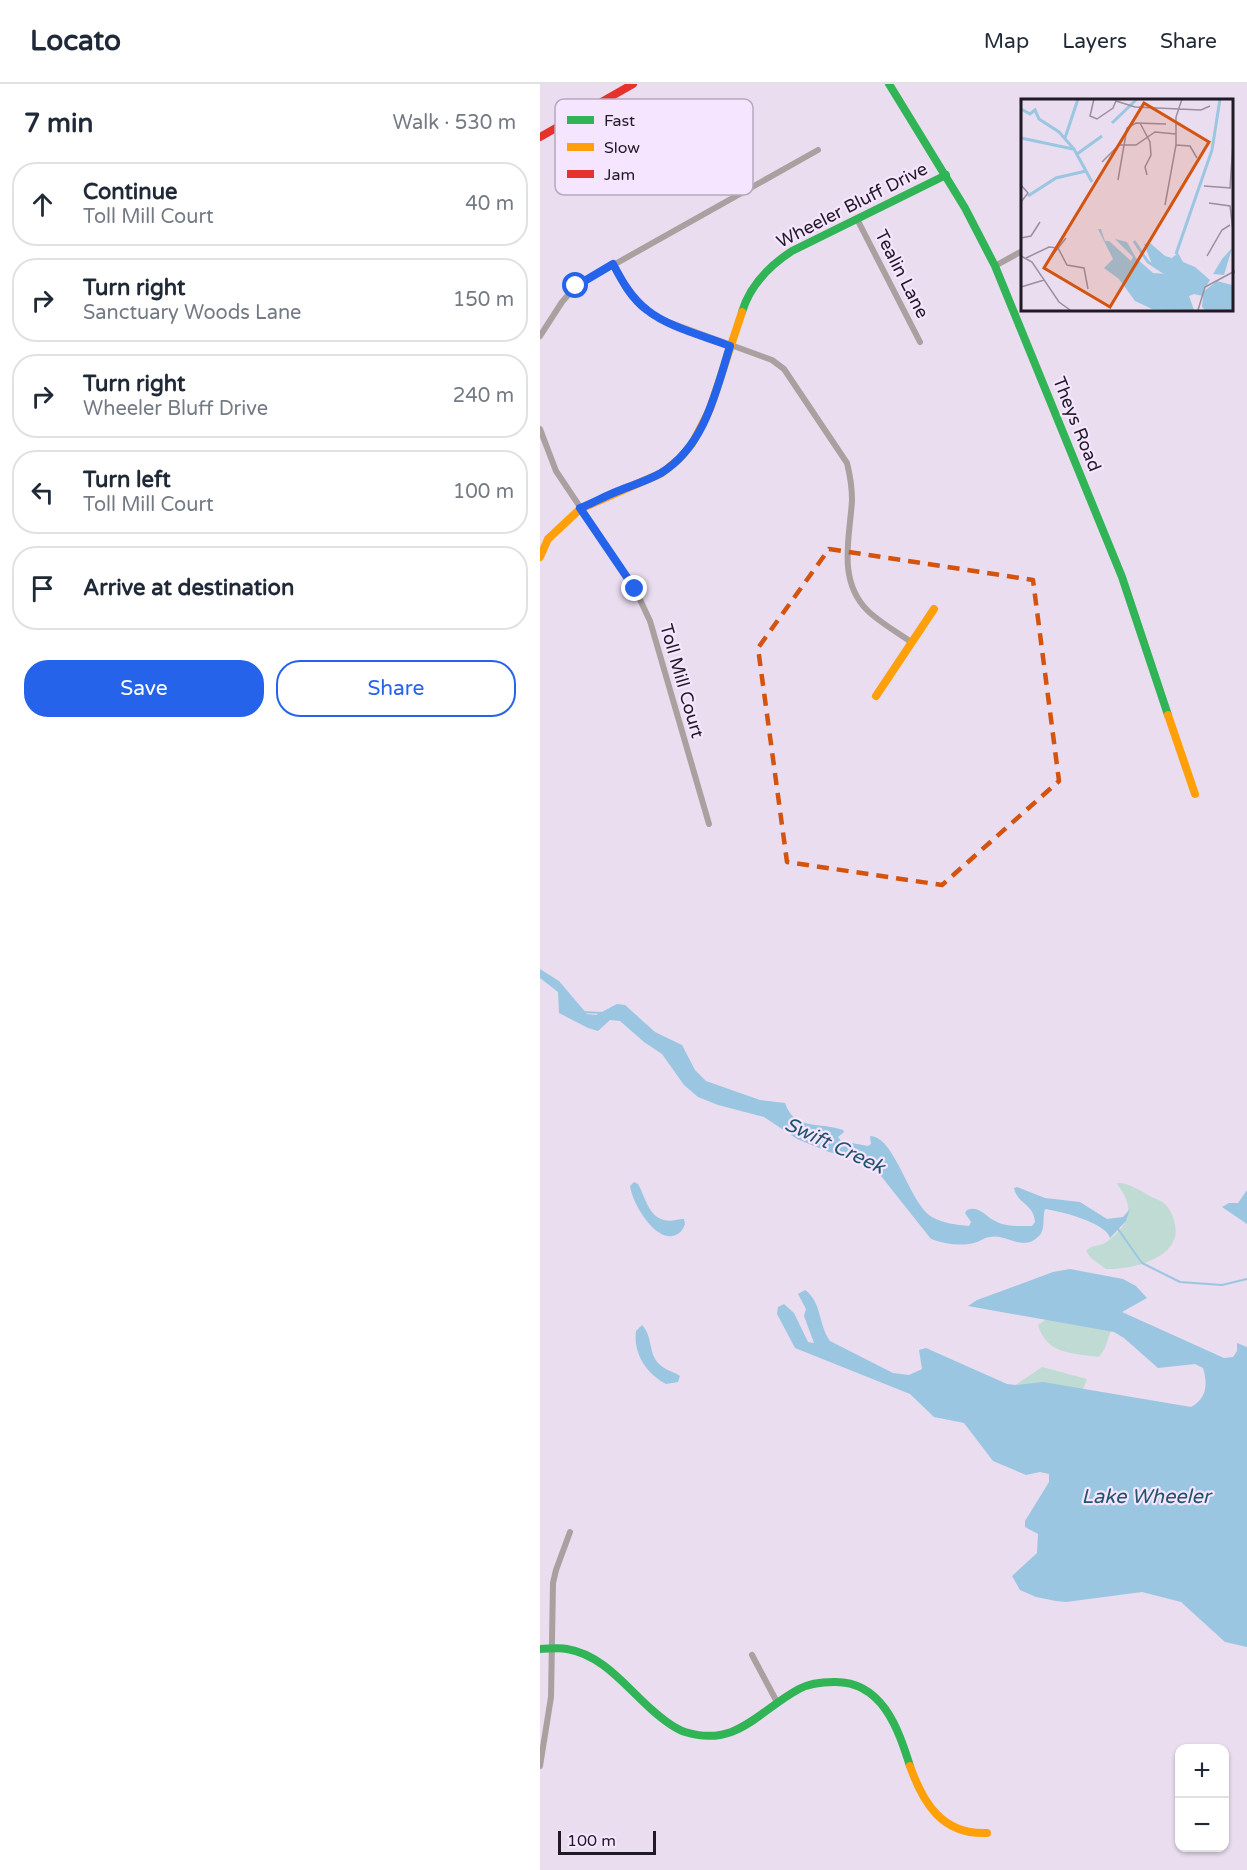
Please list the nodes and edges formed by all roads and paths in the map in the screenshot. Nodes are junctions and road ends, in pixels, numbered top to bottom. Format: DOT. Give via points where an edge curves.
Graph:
graph roads {
  1 [pos="633,84"];
  2 [pos="889,84"];
  3 [pos="607,99"];
  4 [pos="555,128"];
  5 [pos="540,137"];
  6 [pos="818,150"];
  7 [pos="946,175"];
  8 [pos="753,186"];
  9 [pos="737,195"];
  10 [pos="857,219"];
  11 [pos="1021,252"];
  12 [pos="613,264"];
  13 [pos="995,266"];
  14 [pos="540,336"];
  15 [pos="920,342"];
  16 [pos="730,346"];
  17 [pos="540,429"];
  18 [pos="580,508"];
  19 [pos="540,557"];
  20 [pos="933,609"];
  21 [pos="911,642"];
  22 [pos="876,696"];
  23 [pos="1195,794"];
  24 [pos="709,824"];
  25 [pos="570,1532"];
  26 [pos="552,1647"];
  27 [pos="540,1648"];
  28 [pos="752,1655"];
  29 [pos="777,1702"];
  30 [pos="540,1766"];
  31 [pos="987,1833"];
  1 -- 3 [label="street"];
  2 -- 7 [label="street, Theys Road"];
  4 -- 5 [label="street"];
  6 -- 8 [label="street"];
  7 -- 10 [label="street, Wheeler Bluff Drive"];
  7 -- 13 [label="street, Theys Road"];
  9 -- 12 [label="street"];
  10 -- 15 [label="street, Tealin Lane"];
  10 -- 16 [label="street, Wheeler Bluff Drive" via="770,266 746,298"];
  11 -- 13 [label="street"];
  12 -- 14 [label="street" via="576,286"];
  12 -- 16 [label="street" via="646,310"];
  13 -- 23 [label="street, Theys Road" via="1122,577"];
  16 -- 18 [label="street, Wheeler Bluff Drive" via="710,409 680,458 645,481"];
  16 -- 21 [label="street" via="772,360 784,369 841,452 851,480 848,576 867,610"];
  17 -- 18 [label="street, Toll Mill Court" via="556,471"];
  18 -- 19 [label="street, Wheeler Bluff Drive" via="549,539"];
  18 -- 24 [label="street, Toll Mill Court" via="635,589 650,621"];
  20 -- 21 [label="street"];
  21 -- 22 [label="street"];
  25 -- 26 [label="street" via="553,1583"];
  26 -- 27 [label="street"];
  26 -- 29 [label="street" via="581,1652 604,1664 670,1724 696,1736 708,1738 735,1732"];
  26 -- 30 [label="street" via="551,1697"];
  28 -- 29 [label="street"];
  29 -- 31 [label="street" via="811,1683 831,1680 854,1683 866,1690 891,1715 914,1778 932,1813 960,1830"];
}
